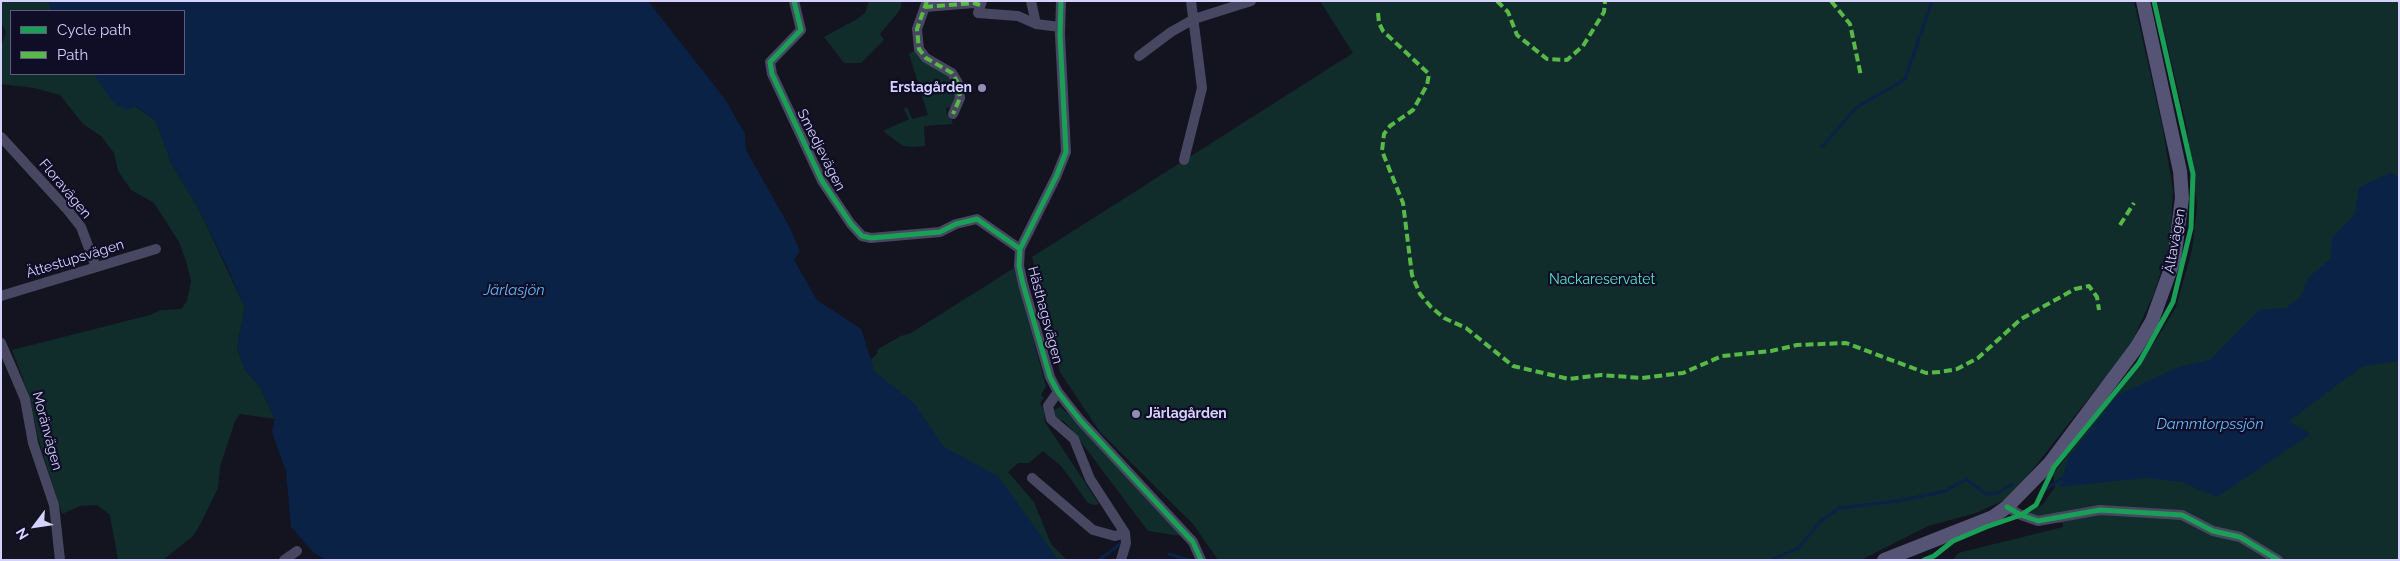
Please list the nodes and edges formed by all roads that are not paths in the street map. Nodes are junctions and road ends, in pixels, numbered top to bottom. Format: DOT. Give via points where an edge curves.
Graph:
graph roads {
  1 [pos="794,1"];
  2 [pos="1031,1"];
  3 [pos="1061,1"];
  4 [pos="1191,1"];
  5 [pos="1251,1"];
  6 [pos="2143,1"];
  7 [pos="926,4"];
  8 [pos="980,6"];
  9 [pos="1194,19"];
  10 [pos="1036,24"];
  11 [pos="1060,27"];
  12 [pos="1138,56"];
  13 [pos="953,114"];
  14 [pos="1,137"];
  15 [pos="1184,160"];
  16 [pos="156,249"];
  17 [pos="1020,249"];
  18 [pos="96,267"];
  19 [pos="1,296"];
  20 [pos="1,343"];
  21 [pos="1058,392"];
  22 [pos="1032,478"];
  23 [pos="2007,507"];
  24 [pos="1125,533"];
  25 [pos="298,550"];
  26 [pos="60,560"];
  27 [pos="284,560"];
  28 [pos="1121,560"];
  29 [pos="1200,560"];
  30 [pos="1884,560"];
  31 [pos="2278,560"];
  1 -- 17 [label="street, Smedjevägen" via="801,30 770,62 772,74 822,182 851,224 862,236 871,238 940,232 977,219"];
  2 -- 10 [label="street"];
  3 -- 11 [label="street, Hästhagsvägen"];
  4 -- 9 [label="street"];
  5 -- 9 [label="street"];
  6 -- 23 [label="main road, Ältavägen" via="2180,171 2182,198 2174,260 2152,321 2136,348 2050,463"];
  7 -- 8 [label="street" via="974,3"];
  7 -- 13 [label="street" via="917,29 919,49 926,58 952,73 958,83 960,98"];
  8 -- 10 [label="street"];
  9 -- 12 [label="street"];
  9 -- 15 [label="street" via="1202,88"];
  10 -- 11 [label="street"];
  11 -- 17 [label="street, Hästhagsvägen" via="1066,152"];
  14 -- 18 [label="street, Floravägen" via="81,227"];
  16 -- 18 [label="street, Ättestupsvägen"];
  17 -- 21 [label="street, Hästhagsvägen" via="1023,284 1050,377"];
  18 -- 19 [label="street, Ättestupsvägen"];
  20 -- 26 [label="street, Moränvägen" via="26,399 34,443 54,506"];
  21 -- 24 [label="street" via="1048,406 1051,419 1074,439 1090,480"];
  21 -- 29 [label="street, Hästhagsvägen" via="1080,420 1181,527 1193,542"];
  22 -- 24 [label="street" via="1093,530 1115,536"];
  23 -- 30 [label="main road, Ältavägen" via="1993,517"];
  23 -- 31 [label="street" via="2038,521 2100,510 2182,516 2213,531 2240,537"];
  24 -- 28 [label="street"];
  25 -- 27 [label="street"];
}
